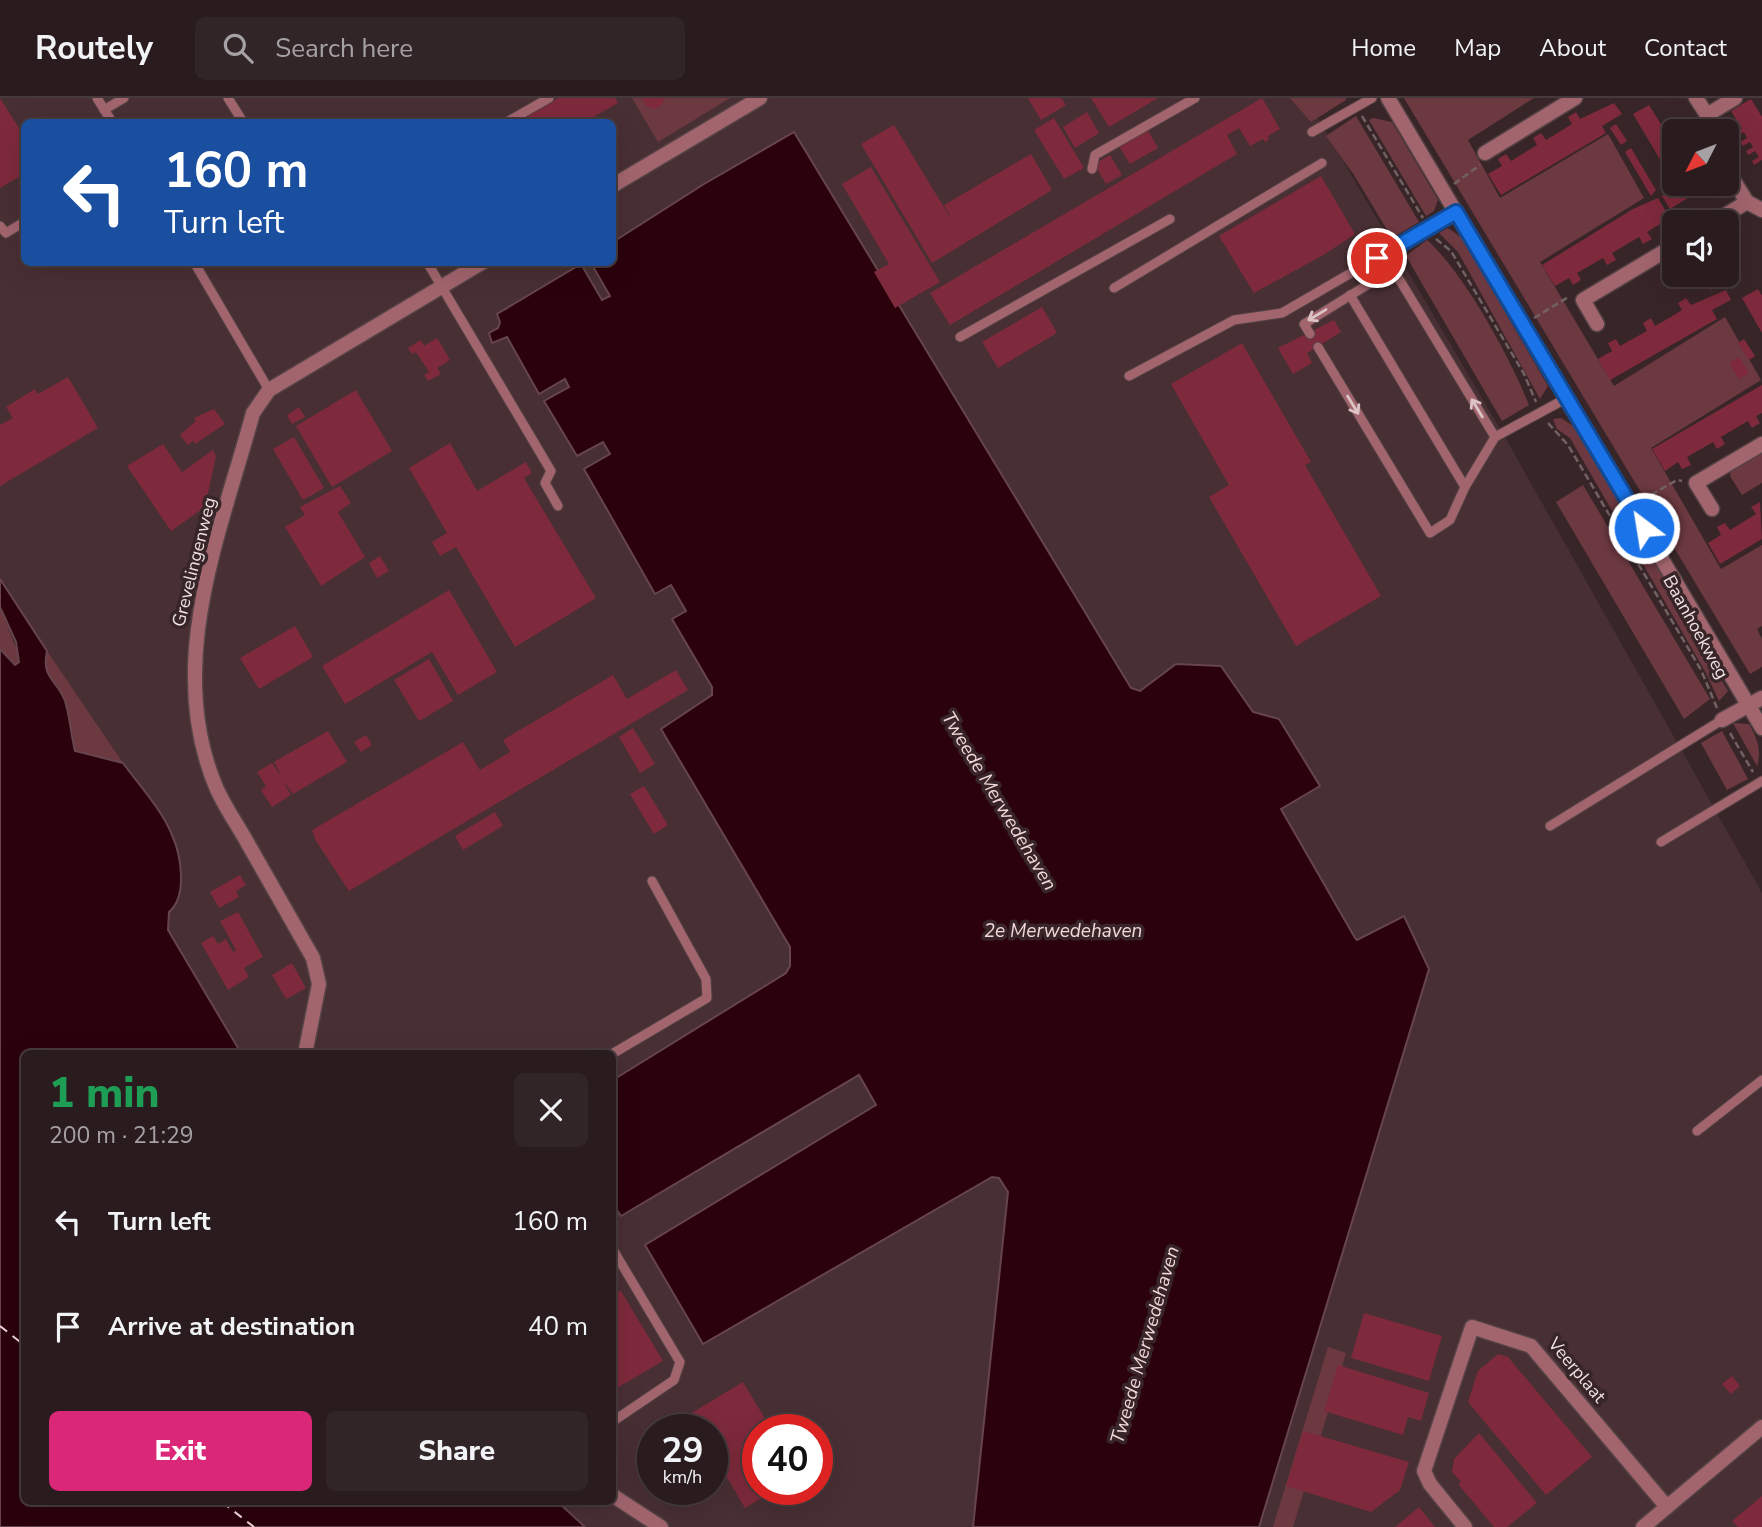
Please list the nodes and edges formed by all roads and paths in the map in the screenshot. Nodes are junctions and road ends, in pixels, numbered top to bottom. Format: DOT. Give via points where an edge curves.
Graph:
graph roads {
  1 [pos="97,98"];
  2 [pos="124,98"];
  3 [pos="228,98"];
  4 [pos="549,98"];
  5 [pos="760,98"];
  6 [pos="1195,98"];
  7 [pos="1372,98"];
  8 [pos="1388,98"];
  9 [pos="1575,98"];
  10 [pos="1696,98"];
  11 [pos="1735,98"];
  12 [pos="1357,107"];
  13 [pos="104,110"];
  14 [pos="1707,115"];
  15 [pos="109,119"];
  16 [pos="241,119"];
  17 [pos="513,119"];
  18 [pos="1706,119"];
  19 [pos="1312,132"];
  20 [pos="1485,153"];
  21 [pos="1321,163"];
  22 [pos="1092,169"];
  23 [pos="616,184"];
  24 [pos="1444,191"];
  25 [pos="1740,192"];
  26 [pos="1746,202"];
  27 [pos="1733,210"];
  28 [pos="1762,210"];
  29 [pos="1456,212"];
  30 [pos="1170,219"];
  31 [pos="21,224"];
  32 [pos="0,226"];
  33 [pos="1429,227"];
  34 [pos="1662,254"];
  35 [pos="196,266"];
  36 [pos="430,266"];
  37 [pos="476,266"];
  38 [pos="443,286"];
  39 [pos="1114,288"];
  40 [pos="1350,295"];
  41 [pos="1583,300"];
  42 [pos="1597,324"];
  43 [pos="1523,325"];
  44 [pos="1310,334"];
  45 [pos="960,337"];
  46 [pos="1318,347"];
  47 [pos="1129,376"];
  48 [pos="269,390"];
  49 [pos="1567,398"];
  50 [pos="1540,411"];
  51 [pos="1495,437"];
  52 [pos="1762,444"];
  53 [pos="1696,483"];
  54 [pos="1465,487"];
  55 [pos="558,506"];
  56 [pos="1631,506"];
  57 [pos="1712,509"];
  58 [pos="1756,702"];
  59 [pos="1722,720"];
  60 [pos="1762,728"];
  61 [pos="1761,782"];
  62 [pos="1550,826"];
  63 [pos="1661,842"];
  64 [pos="652,881"];
  65 [pos="306,1050"];
  66 [pos="616,1052"];
  67 [pos="1762,1080"];
  68 [pos="1697,1131"];
  69 [pos="616,1255"];
  70 [pos="616,1419"];
  71 [pos="1762,1427"];
  72 [pos="616,1498"];
  73 [pos="1667,1507"];
  74 [pos="661,1527"];
  75 [pos="1465,1527"];
  76 [pos="1643,1527"];
  1 -- 13 [label="lane"];
  2 -- 13 [label="lane"];
  3 -- 16 [label="lane"];
  4 -- 17 [label="lane"];
  5 -- 23 [label="street"];
  6 -- 22 [label="lane" via="1096,155"];
  7 -- 12 [label="lane"];
  8 -- 24 [label="street, Baanhoekweg"];
  9 -- 20 [label="street"];
  10 -- 14 [label="street"];
  11 -- 14 [label="street"];
  12 -- 19 [label="lane"];
  12 -- 33 [label="path, Baanhoekweg"];
  13 -- 15 [label="lane"];
  14 -- 18 [label="street"];
  20 -- 24 [label="path" via="1478,168"];
  21 -- 39 [label="lane"];
  24 -- 29 [label="street, Baanhoekweg"];
  25 -- 26 [label="street"];
  26 -- 27 [label="street"];
  26 -- 28 [label="street"];
  29 -- 33 [label="lane"];
  29 -- 43 [label="street, Baanhoekweg"];
  30 -- 45 [label="lane"];
  31 -- 32 [label="lane" via="6,233"];
  33 -- 47 [label="lane" via="1282,313 1234,320"];
  33 -- 50 [label="path, Baanhoekweg" via="1437,242 1451,251 1524,374"];
  34 -- 41 [label="street"];
  35 -- 48 [label="lane"];
  36 -- 38 [label="lane"];
  37 -- 38 [label="street, Grevelingenweg"];
  38 -- 48 [label="street, Grevelingenweg"];
  38 -- 55 [label="lane" via="551,471 545,483"];
  40 -- 44 [label="lane, one-way" via="1304,324"];
  51 -- 40 [label="lane, one-way" via="1393,269"];
  40 -- 54 [label="lane"];
  41 -- 42 [label="street"];
  41 -- 43 [label="path" via="1570,296"];
  43 -- 49 [label="street, Baanhoekweg"];
  46 -- 54 [label="lane, one-way" via="1430,533 1450,520"];
  48 -- 65 [label="street, Grevelingenweg" via="253,413 203,597 193,686 199,736 216,787 313,958 319,984"];
  49 -- 50 [label="lane"];
  49 -- 56 [label="street, Baanhoekweg"];
  50 -- 51 [label="lane"];
  50 -- 59 [label="path, Baanhoekweg" via="1568,445 1701,670"];
  51 -- 54 [label="lane"];
  52 -- 53 [label="street"];
  53 -- 56 [label="path" via="1677,480"];
  53 -- 57 [label="street"];
  56 -- 58 [label="street, Baanhoekweg"];
  58 -- 59 [label="street"];
  58 -- 60 [label="street, Baanhoekweg"];
  59 -- 61 [label="path, Baanhoekweg"];
  59 -- 62 [label="lane"];
  61 -- 63 [label="lane"];
  64 -- 66 [label="lane" via="706,979 707,998"];
  67 -- 68 [label="lane"];
  69 -- 70 [label="lane" via="680,1362 674,1380"];
  71 -- 73 [label="street"];
  72 -- 74 [label="street"];
  73 -- 75 [label="street, Veerplaat" via="1531,1346 1472,1327 1424,1471"];
  73 -- 76 [label="street"];
}
